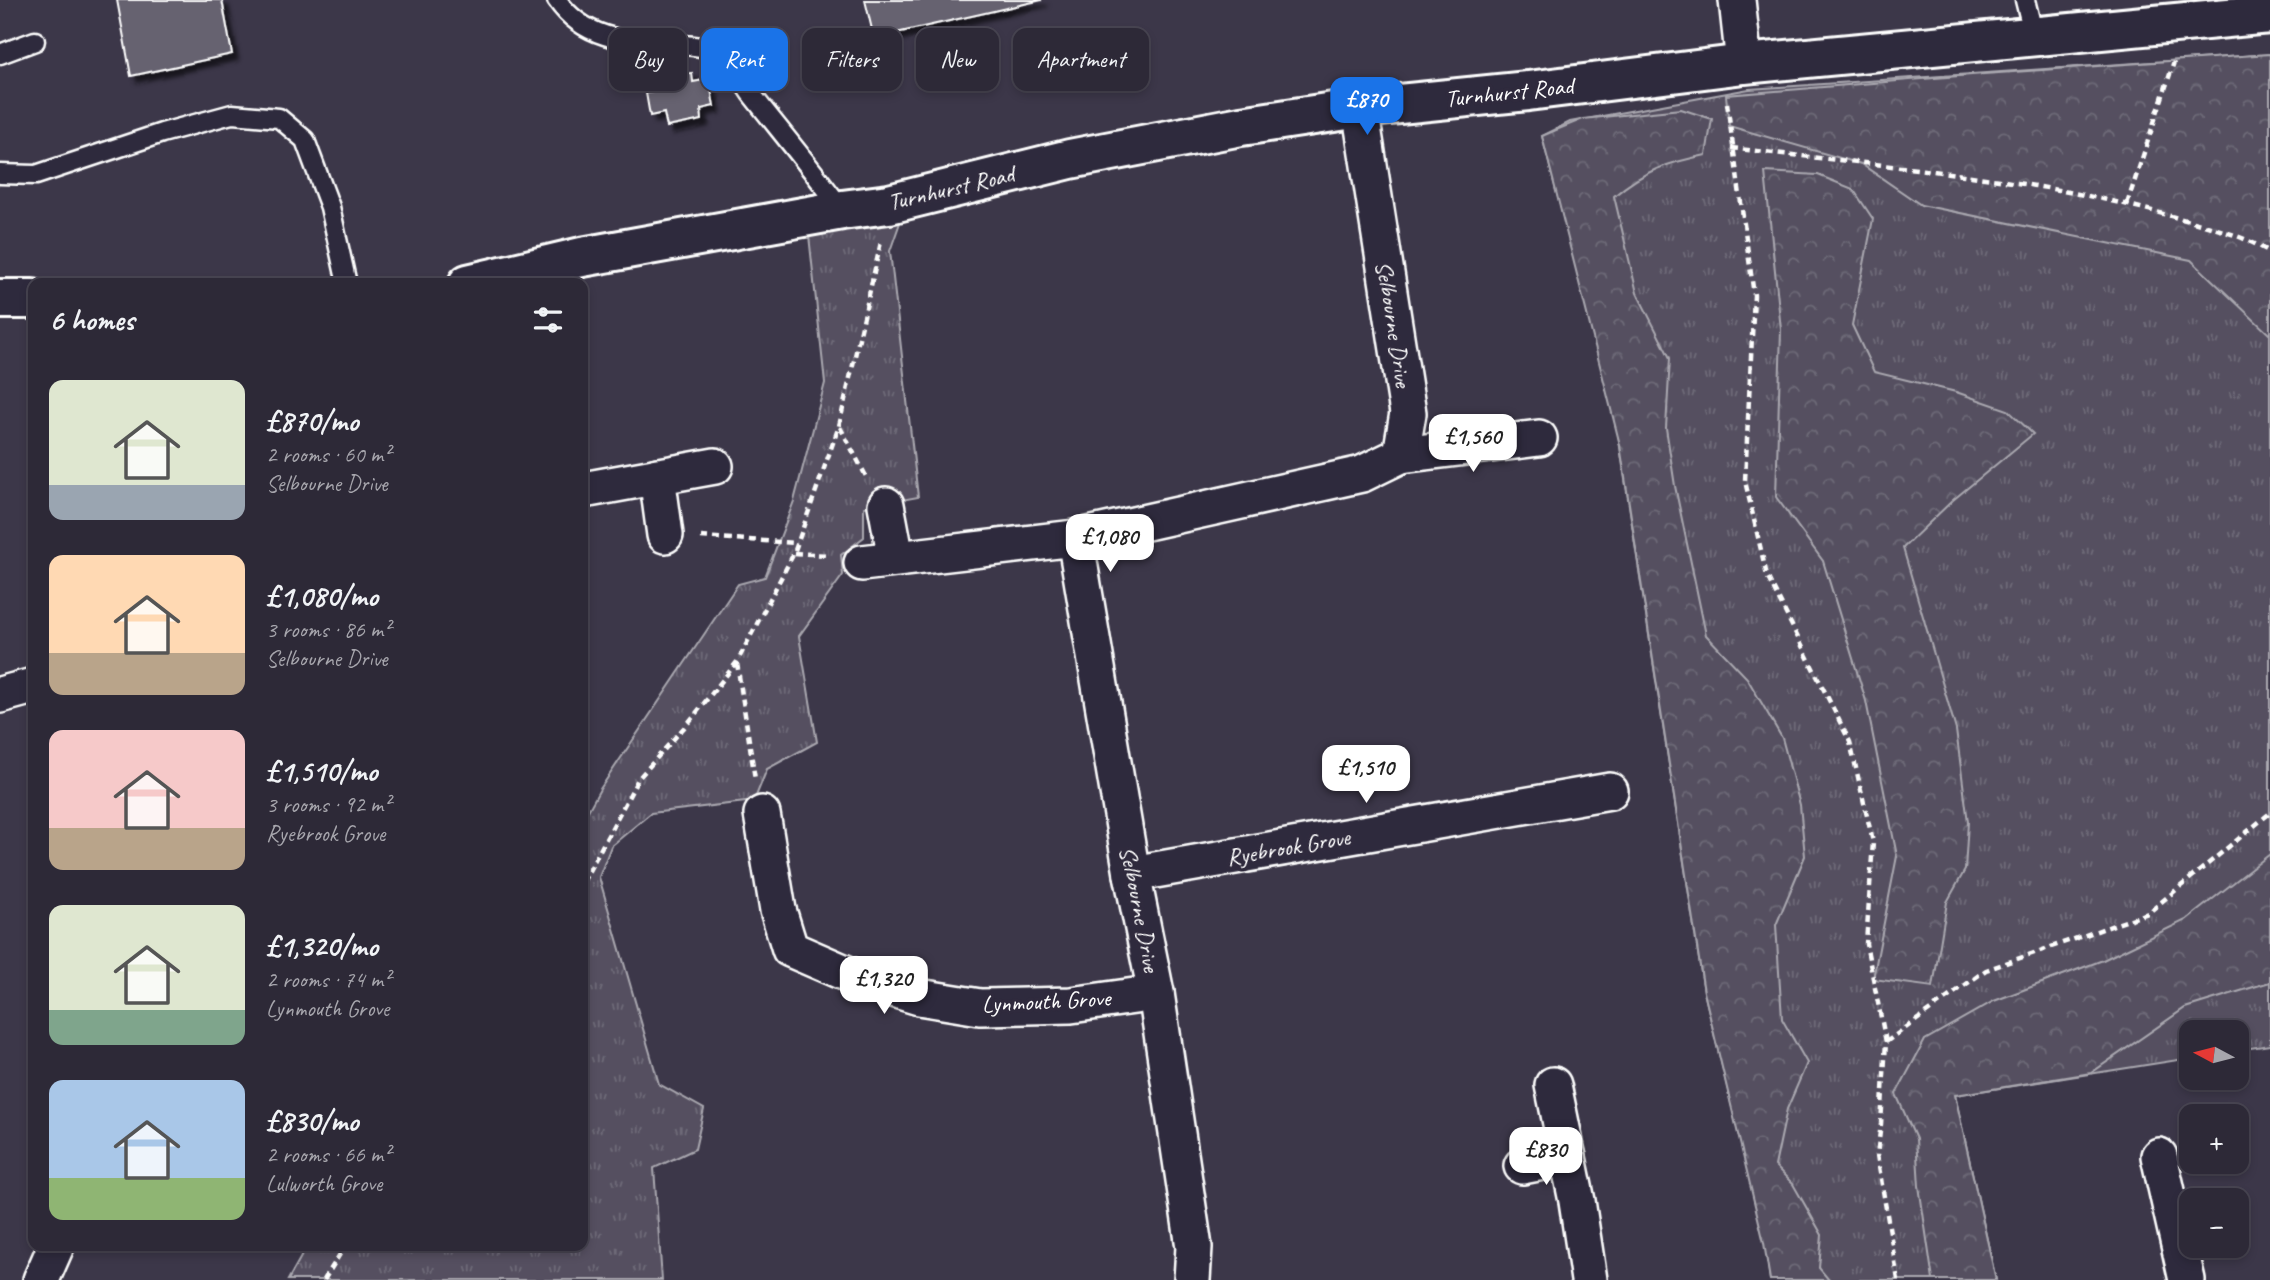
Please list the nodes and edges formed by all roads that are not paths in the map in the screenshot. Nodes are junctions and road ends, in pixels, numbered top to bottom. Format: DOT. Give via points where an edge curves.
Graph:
graph roads {
  1 [pos="557,0"];
  2 [pos="1737,0"];
  3 [pos="2025,0"];
  4 [pos="2270,14"];
  5 [pos="2034,36"];
  6 [pos="35,41"];
  7 [pos="0,54"];
  8 [pos="1733,66"];
  9 [pos="1360,108"];
  10 [pos="0,174"];
  11 [pos="842,209"];
  12 [pos="345,278"];
  13 [pos="493,278"];
  14 [pos="0,299"];
  15 [pos="28,299"];
  16 [pos="1539,438"];
  17 [pos="1401,455"];
  18 [pos="715,466"];
  19 [pos="657,477"];
  20 [pos="588,489"];
  21 [pos="886,505"];
  22 [pos="665,535"];
  23 [pos="1075,538"];
  24 [pos="896,558"];
  25 [pos="862,563"];
  26 [pos="28,687"];
  27 [pos="0,695"];
  28 [pos="1610,791"];
  29 [pos="762,814"];
  30 [pos="1132,874"];
  31 [pos="1156,993"];
  32 [pos="1553,1085"];
  33 [pos="2159,1156"];
  34 [pos="1568,1157"];
  35 [pos="1522,1166"];
  36 [pos="54,1251"];
  37 [pos="41,1280"];
  38 [pos="1192,1280"];
  39 [pos="1589,1280"];
  40 [pos="2187,1280"];
  1 -- 11 [label="lane" via="590,31 618,39 699,46 724,55"];
  2 -- 8 [label="street"];
  3 -- 5 [label="lane"];
  4 -- 5 [label="street, Turnhurst Road"];
  5 -- 8 [label="street, Turnhurst Road"];
  6 -- 7 [label="lane"];
  8 -- 9 [label="street, Turnhurst Road"];
  9 -- 11 [label="street, Turnhurst Road" via="1070,159 890,204"];
  9 -- 17 [label="street, Selbourne Drive" via="1409,413"];
  10 -- 12 [label="lane" via="36,175 232,114 279,118 305,140 330,207"];
  11 -- 13 [label="street, Turnhurst Road"];
  14 -- 15 [label="street"];
  16 -- 17 [label="street"];
  17 -- 23 [label="street" via="1362,474"];
  18 -- 19 [label="street"];
  19 -- 20 [label="street"];
  19 -- 22 [label="street"];
  21 -- 24 [label="street"];
  23 -- 24 [label="street"];
  23 -- 30 [label="street, Selbourne Drive"];
  24 -- 25 [label="street"];
  26 -- 27 [label="street"];
  28 -- 30 [label="street, Ryebrook Grove"];
  29 -- 31 [label="street, Lynmouth Grove" via="778,910 790,949 919,997 980,1007 1071,1005"];
  30 -- 31 [label="street, Selbourne Drive"];
  31 -- 38 [label="street, Selbourne Drive" via="1195,1247"];
  32 -- 34 [label="street"];
  33 -- 40 [label="street"];
  34 -- 35 [label="street"];
  34 -- 39 [label="street"];
  36 -- 37 [label="street"];
}
